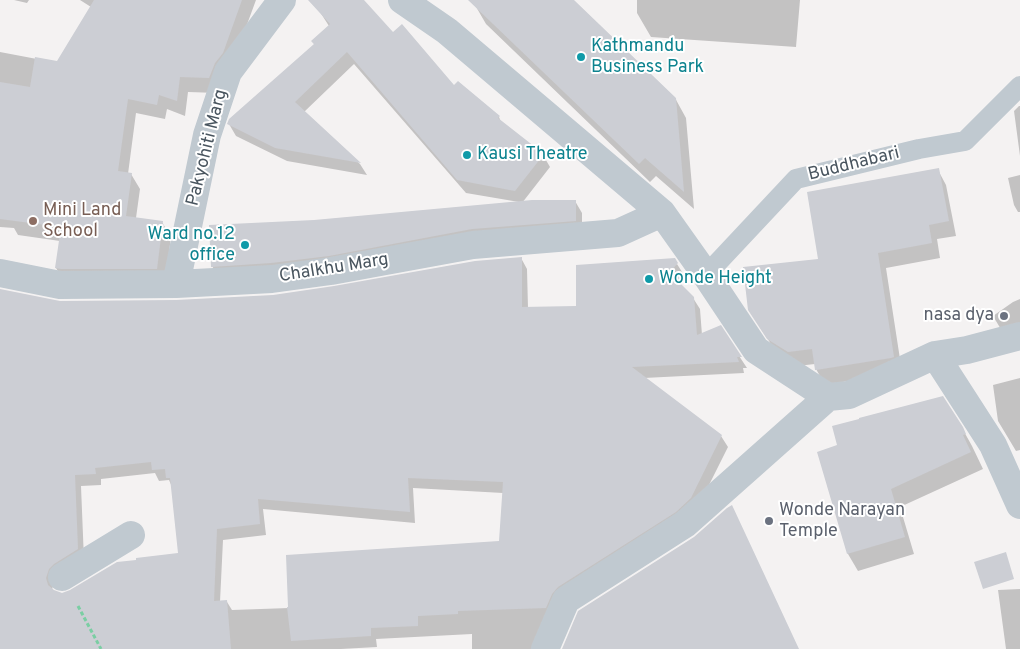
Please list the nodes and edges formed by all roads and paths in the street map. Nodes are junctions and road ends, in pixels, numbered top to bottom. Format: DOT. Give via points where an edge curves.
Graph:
graph roads {
  1 [pos="282,0"];
  2 [pos="402,0"];
  3 [pos="1020,86"];
  4 [pos="662,213"];
  5 [pos="0,273"];
  6 [pos="706,275"];
  7 [pos="176,284"];
  8 [pos="1020,336"];
  9 [pos="935,355"];
  10 [pos="828,397"];
  11 [pos="1020,505"];
  12 [pos="131,535"];
  13 [pos="62,577"];
  14 [pos="102,649"];
  15 [pos="545,649"];
  1 -- 7 [label="street, Pakyohiti Marg" via="228,72 207,135"];
  2 -- 4 [label="street" via="447,31"];
  3 -- 6 [label="lane, Buddhabari" via="965,141 796,179"];
  4 -- 6 [label="street"];
  4 -- 7 [label="street, Chalkhu Marg" via="618,233 473,245 272,279"];
  5 -- 7 [label="street, Chalkhu Marg" via="60,285"];
  6 -- 10 [label="street" via="756,350"];
  8 -- 9 [label="street"];
  9 -- 10 [label="street" via="850,395"];
  9 -- 11 [label="street" via="992,445"];
  10 -- 15 [label="street" via="685,524 566,600"];
  12 -- 13 [label="street"];
  13 -- 14 [label="path"];
}
